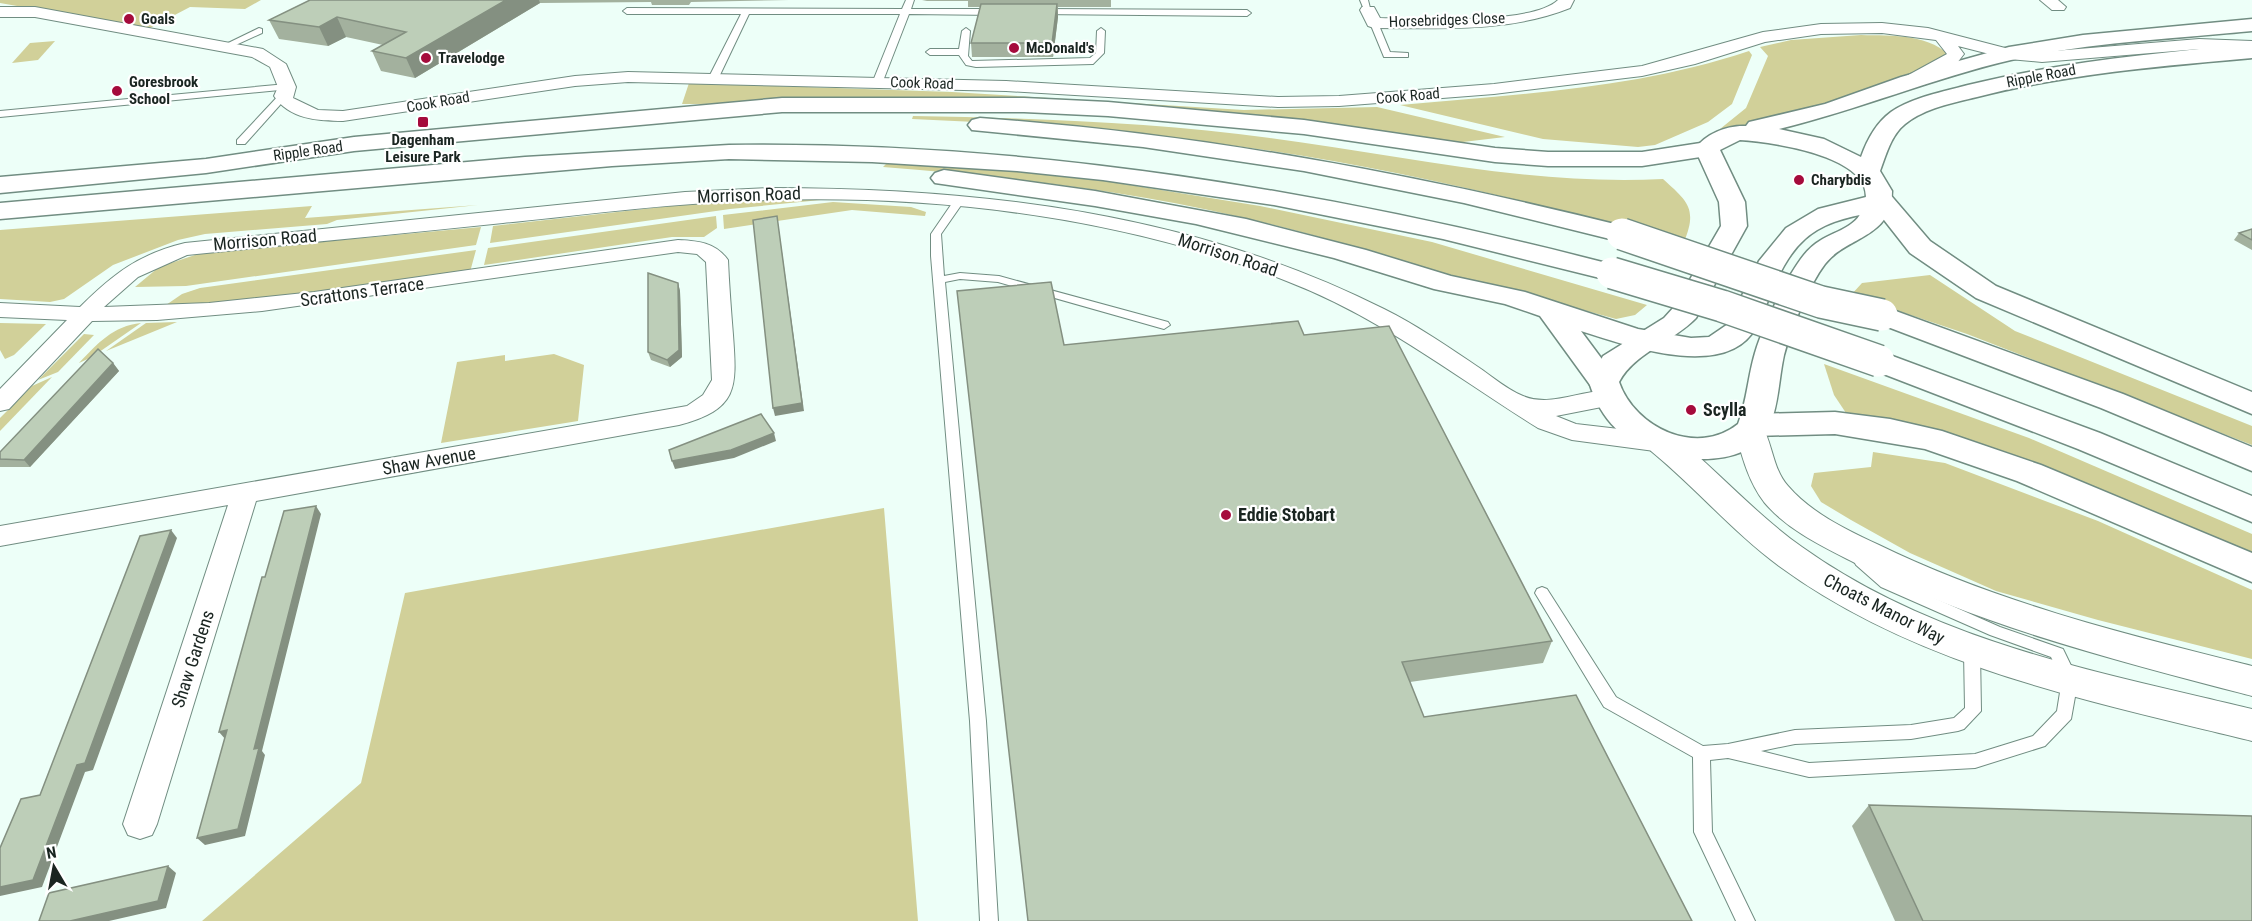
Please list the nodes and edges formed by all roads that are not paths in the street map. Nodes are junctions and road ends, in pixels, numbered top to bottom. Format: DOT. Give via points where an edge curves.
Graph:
graph roads {
  1 [pos="910,0"];
  2 [pos="1566,0"];
  3 [pos="627,11"];
  4 [pos="1369,11"];
  5 [pos="0,12"];
  6 [pos="746,12"];
  7 [pos="906,12"];
  8 [pos="1009,12"];
  9 [pos="1031,12"];
  10 [pos="1247,13"];
  11 [pos="2252,25"];
  12 [pos="1882,28"];
  13 [pos="259,31"];
  14 [pos="966,31"];
  15 [pos="1101,31"];
  16 [pos="1981,33"];
  17 [pos="1942,37"];
  18 [pos="2057,45"];
  19 [pos="2252,46"];
  20 [pos="224,47"];
  21 [pos="2252,51"];
  22 [pos="930,52"];
  23 [pos="963,52"];
  24 [pos="2009,54"];
  25 [pos="1405,55"];
  26 [pos="714,77"];
  27 [pos="2015,79"];
  28 [pos="878,81"];
  29 [pos="1909,82"];
  30 [pos="285,92"];
  31 [pos="0,114"];
  32 [pos="616,122"];
  33 [pos="1738,133"];
  34 [pos="241,142"];
  35 [pos="1707,149"];
  36 [pos="597,161"];
  37 [pos="0,185"];
  38 [pos="1874,191"];
  39 [pos="959,201"];
  40 [pos="0,211"];
  41 [pos="717,260"];
  42 [pos="939,280"];
  43 [pos="0,310"];
  44 [pos="1552,312"];
  45 [pos="89,313"];
  46 [pos="1164,325"];
  47 [pos="1650,340"];
  48 [pos="1606,390"];
  49 [pos="0,403"];
  50 [pos="1515,404"];
  51 [pos="2252,404"];
  52 [pos="1752,428"];
  53 [pos="1662,443"];
  54 [pos="2252,460"];
  55 [pos="245,493"];
  56 [pos="2252,510"];
  57 [pos="0,536"];
  58 [pos="1834,537"];
  59 [pos="2252,568"];
  60 [pos="1542,593"];
  61 [pos="1972,652"];
  62 [pos="2070,680"];
  63 [pos="2252,681"];
  64 [pos="2252,724"];
  65 [pos="1728,751"];
  66 [pos="1701,753"];
  67 [pos="140,824"];
  68 [pos="989,921"];
  69 [pos="1746,921"];
  1 -- 7 [label="lane"];
  2 -- 4 [label="street, Horsebridges Close" via="1546,14 1493,20"];
  3 -- 6 [label="lane"];
  4 -- 25 [label="lane" via="1388,55"];
  5 -- 20 [label="street, Cook Road" via="35,12"];
  6 -- 7 [label="lane"];
  6 -- 26 [label="lane"];
  7 -- 8 [label="lane"];
  7 -- 28 [label="lane"];
  9 -- 10 [label="lane"];
  11 -- 18 [label="main road, Ripple Road"];
  12 -- 16 [label="street, Cook Road" via="1954,25"];
  12 -- 17 [label="street, Cook Road"];
  12 -- 28 [label="street, Cook Road" via="1792,32 1642,71 1386,99 1278,102"];
  13 -- 20 [label="lane"];
  14 -- 23 [label="lane"];
  15 -- 23 [label="lane" via="1100,53 1093,61 976,64 964,60"];
  16 -- 18 [label="street, Cook Road" via="2022,43"];
  16 -- 24 [label="street, Cook Road"];
  17 -- 24 [label="street, Cook Road"];
  17 -- 29 [label="street" via="1956,54"];
  18 -- 24 [label="main road, Ripple Road"];
  19 -- 24 [label="street, Ripple Road" via="2199,44 2042,57"];
  20 -- 30 [label="street, Cook Road" via="264,56 277,64"];
  21 -- 27 [label="main road, Ripple Road" via="2108,64"];
  22 -- 23 [label="lane"];
  24 -- 27 [label="street"];
  24 -- 29 [label="main road, Ripple Road"];
  26 -- 28 [label="street, Cook Road"];
  26 -- 30 [label="street, Cook Road" via="575,81 343,116 315,115 287,102"];
  27 -- 38 [label="main road, Ripple Road" via="1935,102 1891,124 1876,148"];
  29 -- 33 [label="main road, Ripple Road" via="1832,109"];
  30 -- 31 [label="lane"];
  30 -- 34 [label="lane"];
  32 -- 35 [label="main road, Ripple Road" via="782,105 1024,105 1190,115 1548,159 1642,159"];
  32 -- 37 [label="main road, Ripple Road" via="354,144 206,166"];
  32 -- 54 [label="main road, bridge" via="789,118 1001,126 1138,139 1302,162 1412,183 1622,234 1821,302 1882,315 2112,401"];
  33 -- 35 [label="main road, Ripple Road"];
  33 -- 38 [label="main road" via="1769,134 1832,150"];
  35 -- 47 [label="main road" via="1732,202 1734,226 1686,312"];
  36 -- 40 [label="main road, Ripple Road"];
  36 -- 44 [label="main road" via="945,178 1068,193 1288,238"];
  36 -- 56 [label="main road, bridge" via="701,153 871,154 992,161 1137,175 1403,220 1612,273 1722,306 2090,441"];
  38 -- 47 [label="main road" via="1790,235 1780,247 1741,328 1724,344 1690,346"];
  38 -- 51 [label="main road" via="1920,248 1986,292"];
  38 -- 52 [label="main road, Ripple Road" via="1872,218 1826,248 1808,270 1771,350"];
  39 -- 42 [label="lane" via="936,234"];
  39 -- 45 [label="street, Morrison Road" via="759,192 208,245 164,255 130,272"];
  39 -- 50 [label="street, Morrison Road" via="1099,220 1226,251 1377,314"];
  41 -- 45 [label="street, Scrattons Terrace" via="703,248 678,246 314,300 190,311"];
  41 -- 55 [label="street, Shaw Avenue" via="724,380 717,398 700,410 669,419"];
  42 -- 46 [label="lane" via="968,276 999,279"];
  42 -- 68 [label="lane" via="978,721"];
  43 -- 45 [label="street, Scrattons Terrace"];
  44 -- 47 [label="main road"];
  44 -- 48 [label="main road"];
  45 -- 49 [label="street, Morrison Road"];
  47 -- 48 [label="main road" via="1614,363"];
  48 -- 50 [label="street, Morrison Road" via="1564,408"];
  48 -- 53 [label="main road" via="1629,425"];
  50 -- 53 [label="street, Morrison Road" via="1572,432"];
  52 -- 53 [label="main road" via="1727,446 1700,448"];
  52 -- 58 [label="street" via="1766,480 1776,495"];
  52 -- 59 [label="main road" via="1844,424 1931,439 2029,473"];
  53 -- 61 [label="street, Choats Manor Way" via="1790,556 1876,609"];
  55 -- 57 [label="street, Shaw Avenue"];
  55 -- 67 [label="street, Shaw Gardens"];
  58 -- 62 [label="lane" via="1886,583 1995,631 2057,653"];
  58 -- 63 [label="street" via="1903,574 1962,598 2076,636"];
  60 -- 66 [label="lane" via="1610,702"];
  61 -- 62 [label="street, Choats Manor Way"];
  61 -- 65 [label="lane" via="1973,711 1958,724 1911,732 1795,737"];
  62 -- 64 [label="street, Choats Manor Way"];
  62 -- 65 [label="lane" via="2065,714 2038,741 1975,761 1809,770"];
  65 -- 66 [label="lane"];
  66 -- 69 [label="lane" via="1703,832"];
}
